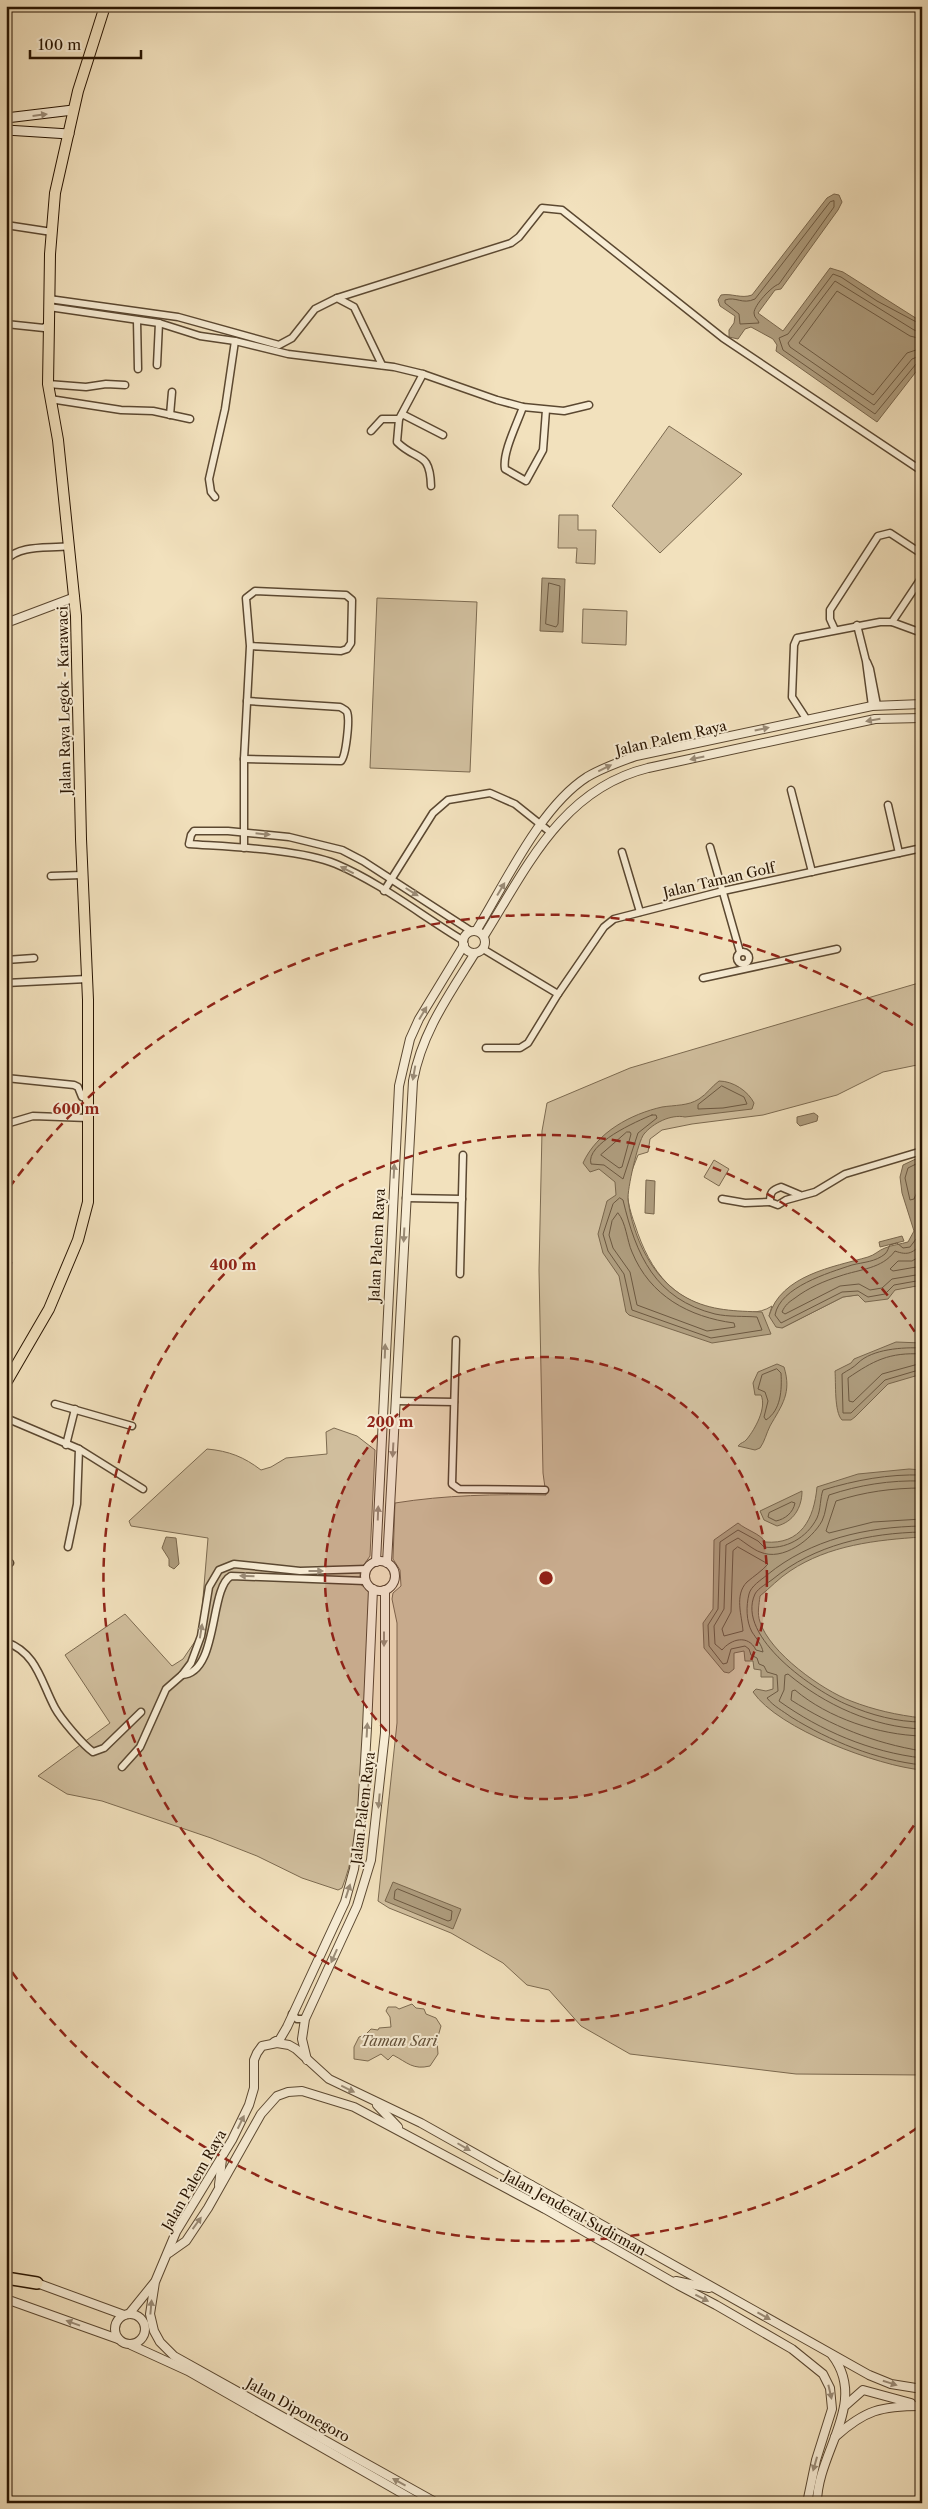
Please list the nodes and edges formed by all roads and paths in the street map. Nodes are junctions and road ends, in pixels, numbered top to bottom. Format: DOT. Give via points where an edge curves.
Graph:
graph roads {
  1 [pos="105,6"];
  2 [pos="74,110"];
  3 [pos="9,118"];
  4 [pos="8,130"];
  5 [pos="69,134"];
  6 [pos="6,225"];
  7 [pos="52,232"];
  8 [pos="337,298"];
  9 [pos="49,303"];
  10 [pos="137,320"];
  11 [pos="49,323"];
  12 [pos="160,323"];
  13 [pos="6,324"];
  14 [pos="235,341"];
  15 [pos="156,365"];
  16 [pos="382,365"];
  17 [pos="138,370"];
  18 [pos="423,374"];
  19 [pos="48,384"];
  20 [pos="125,386"];
  21 [pos="172,392"];
  22 [pos="50,398"];
  23 [pos="589,404"];
  24 [pos="523,407"];
  25 [pos="546,410"];
  26 [pos="170,415"];
  27 [pos="401,417"];
  28 [pos="190,419"];
  29 [pos="371,431"];
  30 [pos="443,435"];
  31 [pos="922,471"];
  32 [pos="431,486"];
  33 [pos="215,497"];
  34 [pos="69,546"];
  35 [pos="922,554"];
  36 [pos="6,560"];
  37 [pos="922,577"];
  38 [pos="75,596"];
  39 [pos="892,622"];
  40 [pos="6,623"];
  41 [pos="857,626"];
  42 [pos="835,630"];
  43 [pos="922,632"];
  44 [pos="250,646"];
  45 [pos="247,701"];
  46 [pos="922,704"];
  47 [pos="874,705"];
  48 [pos="922,718"];
  49 [pos="807,720"];
  50 [pos="244,759"];
  51 [pos="791,790"];
  52 [pos="888,805"];
  53 [pos="540,825"];
  54 [pos="243,832"];
  55 [pos="550,832"];
  56 [pos="710,847"];
  57 [pos="244,848"];
  58 [pos="922,848"];
  59 [pos="622,852"];
  60 [pos="899,853"];
  61 [pos="812,872"];
  62 [pos="82,874"];
  63 [pos="50,876"];
  64 [pos="391,879"];
  65 [pos="384,891"];
  66 [pos="723,891"];
  67 [pos="640,912"];
  68 [pos="474,931"];
  69 [pos="484,936"];
  70 [pos="464,943"];
  71 [pos="483,949"];
  72 [pos="837,949"];
  73 [pos="475,952"];
  74 [pos="34,958"];
  75 [pos="6,960"];
  76 [pos="745,966"];
  77 [pos="703,978"];
  78 [pos="87,979"];
  79 [pos="6,982"];
  80 [pos="558,994"];
  81 [pos="486,1048"];
  82 [pos="6,1078"];
  83 [pos="89,1099"];
  84 [pos="88,1118"];
  85 [pos="6,1124"];
  86 [pos="922,1151"];
  87 [pos="463,1155"];
  88 [pos="800,1195"];
  89 [pos="406,1198"];
  90 [pos="462,1199"];
  91 [pos="722,1199"];
  92 [pos="770,1202"];
  93 [pos="460,1274"];
  94 [pos="456,1340"];
  95 [pos="6,1383"];
  96 [pos="396,1401"];
  97 [pos="454,1402"];
  98 [pos="55,1404"];
  99 [pos="75,1409"];
  100 [pos="6,1418"];
  101 [pos="132,1426"];
  102 [pos="66,1445"];
  103 [pos="79,1449"];
  104 [pos="143,1489"];
  105 [pos="545,1490"];
  106 [pos="68,1547"];
  107 [pos="376,1562"];
  108 [pos="386,1562"];
  109 [pos="366,1569"];
  110 [pos="212,1580"];
  111 [pos="366,1581"];
  112 [pos="223,1584"];
  113 [pos="209,1587"];
  114 [pos="373,1589"];
  115 [pos="385,1590"];
  116 [pos="221,1591"];
  117 [pos="6,1642"];
  118 [pos="182,1675"];
  119 [pos="141,1712"];
  120 [pos="122,1767"];
  121 [pos="292,2014"];
  122 [pos="305,2019"];
  123 [pos="272,2043"];
  124 [pos="308,2062"];
  125 [pos="374,2101"];
  126 [pos="261,2114"];
  127 [pos="402,2132"];
  128 [pos="222,2154"];
  129 [pos="530,2184"];
  130 [pos="219,2188"];
  131 [pos="545,2209"];
  132 [pos="169,2253"];
  133 [pos="6,2272"];
  134 [pos="6,2278"];
  135 [pos="669,2280"];
  136 [pos="155,2282"];
  137 [pos="36,2283"];
  138 [pos="716,2289"];
  139 [pos="6,2299"];
  140 [pos="126,2315"];
  141 [pos="154,2331"];
  142 [pos="118,2339"];
  143 [pos="131,2345"];
  144 [pos="831,2353"];
  145 [pos="159,2356"];
  146 [pos="179,2359"];
  147 [pos="869,2375"];
  148 [pos="922,2389"];
  149 [pos="863,2390"];
  150 [pos="846,2405"];
  151 [pos="921,2406"];
  152 [pos="306,2438"];
  153 [pos="834,2438"];
  154 [pos="338,2447"];
  155 [pos="419,2503"];
  156 [pos="437,2503"];
  157 [pos="807,2503"];
  158 [pos="817,2503"];
  1 -- 2 [label="main road, Jalan Raya Legok - Karawaci" via="86,60"];
  3 -- 2 [label="main road, one-way"];
  2 -- 5 [label="main road, Jalan Raya Legok - Karawaci"];
  3 -- 4 [label="main road"];
  4 -- 5 [label="main road"];
  5 -- 7 [label="main road, Jalan Raya Legok - Karawaci" via="55,193"];
  6 -- 7 [label="street"];
  7 -- 9 [label="main road, Jalan Raya Legok - Karawaci"];
  8 -- 9 [label="street" via="315,309 292,338 279,345 178,317"];
  8 -- 16 [label="street" via="354,307"];
  8 -- 31 [label="street" via="510,243 519,237 540,209 562,210 697,318"];
  9 -- 10 [label="street"];
  9 -- 11 [label="main road, Jalan Raya Legok - Karawaci"];
  10 -- 12 [label="street"];
  10 -- 17 [label="street"];
  11 -- 13 [label="street" via="44,328"];
  11 -- 19 [label="main road, Jalan Raya Legok - Karawaci"];
  12 -- 14 [label="street" via="200,336"];
  12 -- 15 [label="street"];
  14 -- 16 [label="street" via="288,354"];
  14 -- 33 [label="street" via="225,409 209,479"];
  16 -- 18 [label="street"];
  18 -- 24 [label="street"];
  18 -- 27 [label="street"];
  19 -- 20 [label="street"];
  19 -- 22 [label="main road, Jalan Raya Legok - Karawaci"];
  21 -- 26 [label="street"];
  22 -- 26 [label="street"];
  22 -- 34 [label="main road, Jalan Raya Legok - Karawaci" via="58,440"];
  23 -- 25 [label="street" via="570,410"];
  24 -- 25 [label="street"];
  24 -- 25 [label="street" via="504,465 505,469 525,481 529,480 543,450"];
  26 -- 28 [label="street"];
  27 -- 29 [label="street" via="382,419"];
  27 -- 30 [label="street"];
  27 -- 32 [label="street" via="396,442 426,461"];
  34 -- 36 [label="street" via="26,549"];
  34 -- 38 [label="main road, Jalan Raya Legok - Karawaci"];
  35 -- 42 [label="street" via="890,534 878,536 830,610"];
  37 -- 39 [label="street"];
  38 -- 40 [label="street"];
  38 -- 62 [label="main road, Jalan Raya Legok - Karawaci"];
  39 -- 41 [label="street"];
  39 -- 43 [label="street"];
  41 -- 42 [label="street"];
  41 -- 47 [label="street"];
  42 -- 49 [label="street" via="797,638 794,643 792,697"];
  44 -- 44 [label="street" via="245,601 251,592 346,595 352,600 351,643 344,651"];
  44 -- 45 [label="street"];
  45 -- 50 [label="street"];
  45 -- 50 [label="street" via="336,706 345,710 348,717 345,755 341,762"];
  46 -- 47 [label="street, Jalan Palem Raya"];
  47 -- 49 [label="street, Jalan Palem Raya"];
  48 -- 55 [label="street, Jalan Palem Raya, one-way" via="875,719 626,774 584,799"];
  53 -- 49 [label="street, Jalan Palem Raya, one-way" via="566,795 586,778 610,765 636,756"];
  50 -- 54 [label="street"];
  51 -- 61 [label="street"];
  52 -- 60 [label="street"];
  53 -- 55 [label="street"];
  53 -- 64 [label="street" via="515,804 490,793 448,800 433,813"];
  68 -- 53 [label="street, Jalan Palem Raya, one-way"];
  54 -- 57 [label="street"];
  54 -- 57 [label="street" via="194,831 189,844"];
  54 -- 64 [label="street, one-way" via="289,837 342,850"];
  55 -- 69 [label="street, Jalan Palem Raya"];
  56 -- 66 [label="street"];
  65 -- 57 [label="street, one-way" via="336,864 313,857"];
  58 -- 60 [label="street, Jalan Taman Golf"];
  59 -- 67 [label="street"];
  60 -- 61 [label="street, Jalan Taman Golf"];
  61 -- 66 [label="street, Jalan Taman Golf"];
  62 -- 63 [label="street"];
  62 -- 78 [label="main road, Jalan Raya Legok - Karawaci"];
  64 -- 65 [label="street"];
  64 -- 68 [label="street, one-way"];
  65 -- 70 [label="street"];
  66 -- 67 [label="street, Jalan Taman Golf"];
  66 -- 76 [label="street" via="740,952 737,959"];
  67 -- 80 [label="street, Jalan Taman Golf" via="609,922"];
  68 -- 69 [label="street"];
  68 -- 70 [label="street" via="465,937"];
  69 -- 71 [label="street"];
  70 -- 73 [label="street" via="467,949"];
  107 -- 70 [label="street, Jalan Palem Raya, one-way" via="398,1086 410,1039 419,1019"];
  71 -- 73 [label="street"];
  71 -- 80 [label="street"];
  72 -- 76 [label="street"];
  73 -- 89 [label="street, Jalan Palem Raya, one-way" via="424,1038 416,1064"];
  74 -- 75 [label="street"];
  76 -- 77 [label="street"];
  78 -- 79 [label="street"];
  78 -- 83 [label="main road, Jalan Raya Legok - Karawaci"];
  80 -- 81 [label="street, Jalan Taman Golf" via="525,1046"];
  82 -- 83 [label="street" via="74,1085 82,1098"];
  83 -- 84 [label="main road, Jalan Raya Legok - Karawaci"];
  84 -- 85 [label="street" via="33,1116"];
  84 -- 95 [label="main road, Jalan Raya Legok - Karawaci" via="85,1219 49,1309"];
  86 -- 88 [label="street" via="845,1174 815,1192"];
  87 -- 90 [label="street"];
  88 -- 92 [label="street" via="778,1205"];
  88 -- 92 [label="street" via="781,1187 773,1190"];
  89 -- 90 [label="street"];
  89 -- 96 [label="street, Jalan Palem Raya, one-way"];
  90 -- 93 [label="street"];
  91 -- 92 [label="street" via="745,1203"];
  94 -- 97 [label="street"];
  96 -- 97 [label="street"];
  96 -- 108 [label="street, Jalan Palem Raya, one-way"];
  97 -- 105 [label="street" via="451,1482 454,1486 459,1489"];
  98 -- 99 [label="street"];
  99 -- 101 [label="street"];
  99 -- 102 [label="street"];
  100 -- 102 [label="street"];
  102 -- 103 [label="street"];
  103 -- 104 [label="street"];
  103 -- 106 [label="street" via="77,1504"];
  107 -- 108 [label="street"];
  107 -- 109 [label="street"];
  108 -- 115 [label="street" via="395,1576 392,1585"];
  110 -- 109 [label="street, one-way" via="219,1570 234,1564 300,1571"];
  109 -- 111 [label="street"];
  110 -- 112 [label="street"];
  110 -- 113 [label="street"];
  111 -- 112 [label="street, one-way" via="231,1576"];
  111 -- 114 [label="street"];
  112 -- 116 [label="street"];
  113 -- 116 [label="street"];
  118 -- 113 [label="street, one-way" via="191,1664 198,1646"];
  114 -- 115 [label="street"];
  121 -- 114 [label="street, Jalan Palem Raya, one-way" via="344,1902 354,1869 368,1728"];
  115 -- 122 [label="street, Jalan Palem Raya, one-way" via="384,1733 371,1860 357,1906"];
  116 -- 118 [label="street" via="215,1623 202,1659 193,1672"];
  117 -- 119 [label="street" via="18,1646 28,1655 39,1670 56,1709 94,1752 104,1748"];
  118 -- 120 [label="street" via="166,1689 140,1747"];
  121 -- 122 [label="street" via="297,2019"];
  121 -- 123 [label="street, Jalan Palem Raya" via="280,2039"];
  122 -- 124 [label="street, Jalan Palem Raya" via="302,2040"];
  123 -- 124 [label="street" via="289,2045"];
  128 -- 123 [label="street, Jalan Palem Raya, one-way" via="249,2105 254,2088 254,2060 262,2046"];
  124 -- 125 [label="street, Jalan Jenderal Sudirman, one-way" via="329,2079"];
  125 -- 127 [label="street"];
  125 -- 129 [label="street, Jalan Jenderal Sudirman, one-way" via="421,2123"];
  126 -- 127 [label="street, Jalan Jenderal Sudirman" via="277,2096 302,2091 354,2107"];
  126 -- 130 [label="street, Jalan Palem Raya"];
  127 -- 131 [label="street, Jalan Jenderal Sudirman"];
  128 -- 130 [label="street"];
  128 -- 132 [label="street, Jalan Palem Raya" via="176,2232"];
  129 -- 131 [label="street"];
  129 -- 138 [label="street, Jalan Jenderal Sudirman"];
  132 -- 130 [label="street, Jalan Palem Raya, one-way" via="186,2240"];
  131 -- 135 [label="street, Jalan Jenderal Sudirman"];
  132 -- 136 [label="street, Jalan Palem Raya"];
  133 -- 137 [label="street"];
  134 -- 137 [label="highway"];
  135 -- 138 [label="street"];
  135 -- 157 [label="street, Jalan Jenderal Sudirman, one-way" via="781,2343 823,2374 832,2398 828,2426 816,2460"];
  136 -- 140 [label="street, Jalan Palem Raya"];
  141 -- 136 [label="street, Jalan Palem Raya, one-way" via="150,2314"];
  137 -- 140 [label="street"];
  138 -- 144 [label="street, Jalan Jenderal Sudirman, one-way"];
  142 -- 139 [label="street, one-way"];
  140 -- 142 [label="street" via="115,2326"];
  140 -- 143 [label="street" via="138,2316 145,2329 143,2338"];
  141 -- 146 [label="street, Jalan Diponegoro" via="160,2342"];
  142 -- 143 [label="street"];
  143 -- 145 [label="street, Jalan Diponegoro"];
  144 -- 147 [label="street, Jalan Jenderal Sudirman"];
  144 -- 150 [label="street" via="838,2362 844,2382"];
  145 -- 146 [label="street"];
  145 -- 152 [label="street, Jalan Diponegoro"];
  146 -- 154 [label="street, Jalan Diponegoro"];
  147 -- 148 [label="street, Jalan Jenderal Sudirman, one-way" via="890,2384"];
  147 -- 149 [label="street" via="863,2381"];
  149 -- 150 [label="street"];
  149 -- 151 [label="street"];
  150 -- 153 [label="street"];
  151 -- 153 [label="street" via="871,2410"];
  152 -- 154 [label="street"];
  152 -- 155 [label="street, Jalan Diponegoro"];
  153 -- 158 [label="street" via="820,2481"];
  156 -- 154 [label="street, Jalan Diponegoro, one-way"];
}
